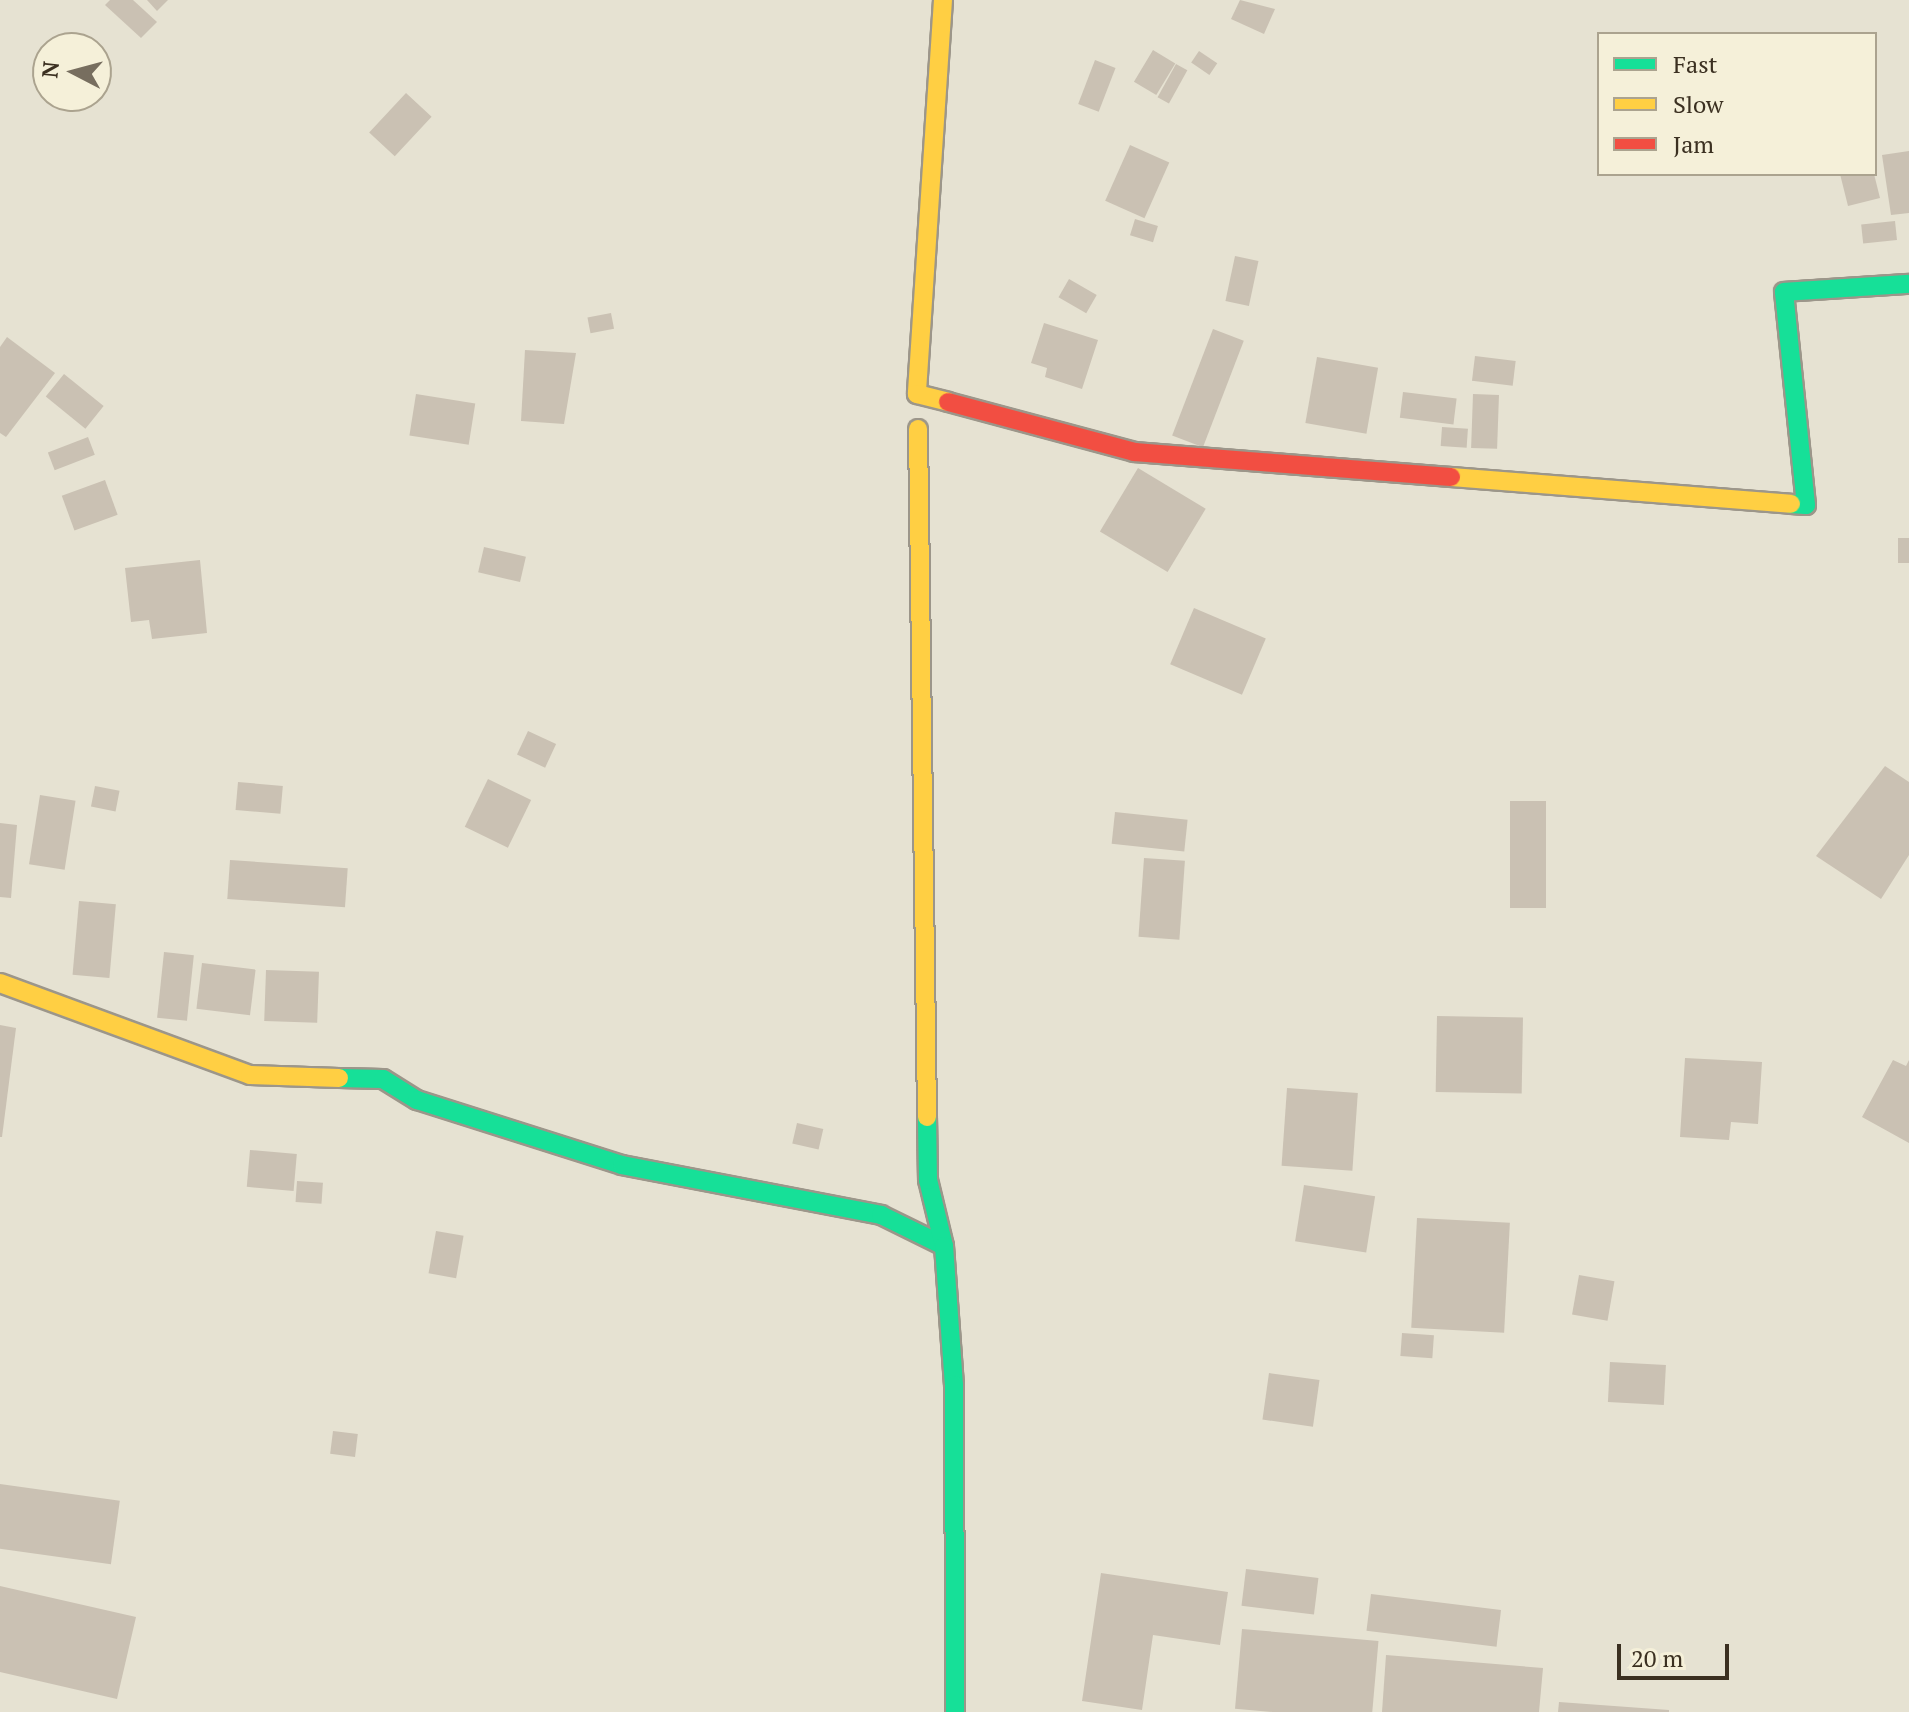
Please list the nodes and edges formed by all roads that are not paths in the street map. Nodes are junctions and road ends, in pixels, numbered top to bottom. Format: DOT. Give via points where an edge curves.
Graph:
graph roads {
  1 [pos="943,0"];
  2 [pos="1909,284"];
  3 [pos="918,429"];
  4 [pos="0,983"];
  5 [pos="944,1246"];
  6 [pos="955,1712"];
  1 -- 2 [label="street" via="917,394 1134,452 1806,505 1784,292"];
  3 -- 5 [label="street" via="928,1180"];
  4 -- 5 [label="street" via="250,1075 383,1079 417,1100 622,1165 881,1215"];
  5 -- 6 [label="street" via="954,1385"];
}
